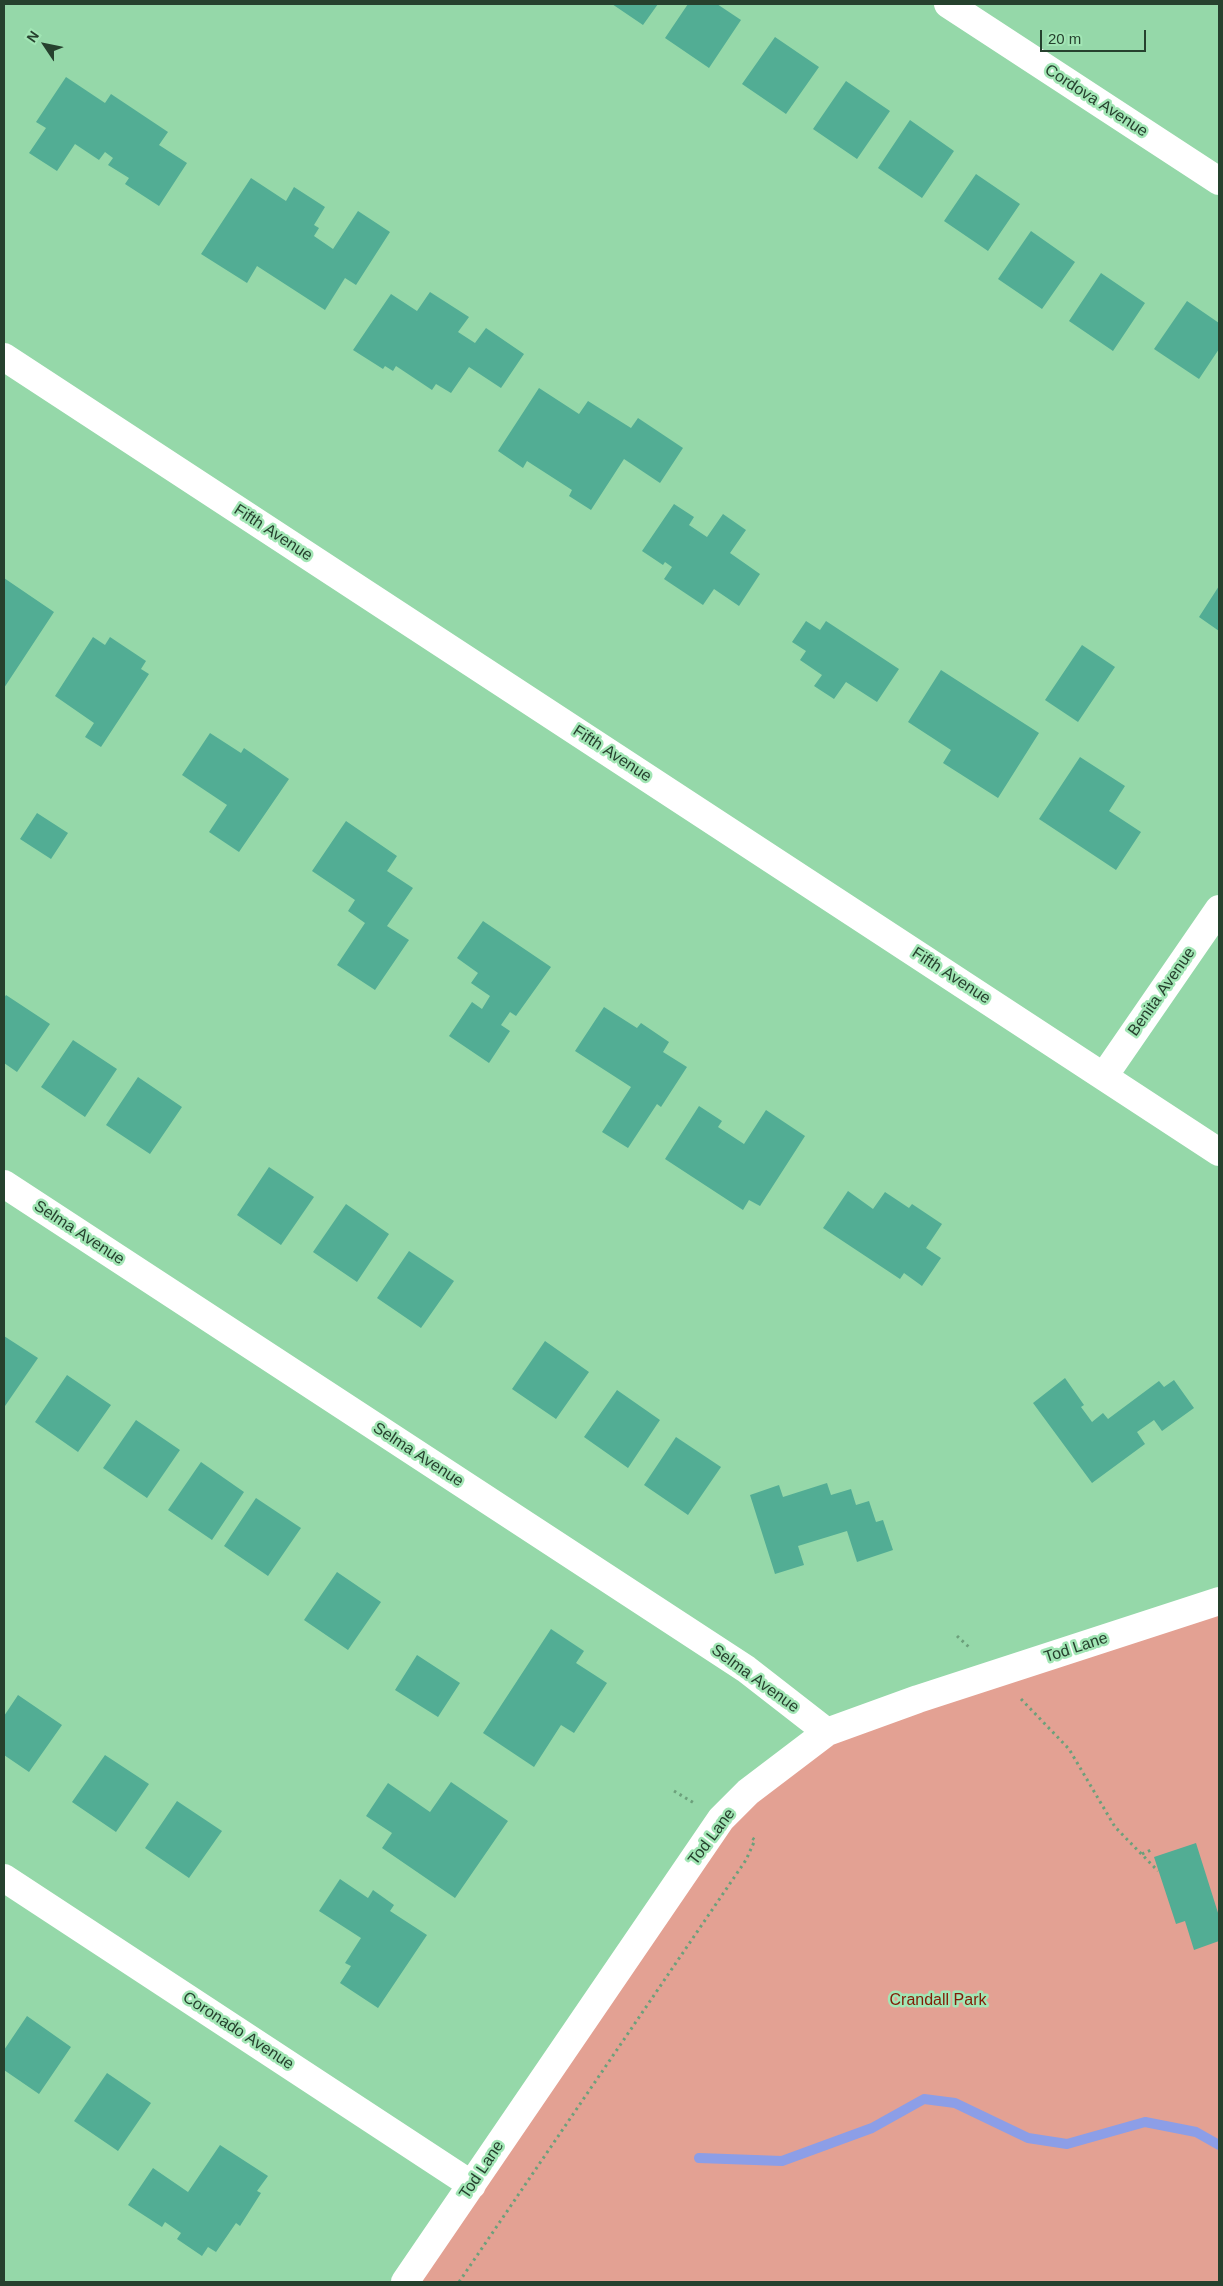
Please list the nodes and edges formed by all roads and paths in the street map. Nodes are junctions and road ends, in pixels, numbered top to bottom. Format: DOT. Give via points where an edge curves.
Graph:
graph roads {
  1 [pos="948,4"];
  2 [pos="1219,181"];
  3 [pos="4,357"];
  4 [pos="1219,909"];
  5 [pos="1104,1076"];
  6 [pos="1219,1152"];
  7 [pos="4,1184"];
  8 [pos="1219,1602"];
  9 [pos="957,1636"];
  10 [pos="997,1674"];
  11 [pos="827,1732"];
  12 [pos="674,1791"];
  13 [pos="721,1819"];
  14 [pos="1152,1850"];
  15 [pos="1142,1854"];
  16 [pos="1158,1871"];
  17 [pos="4,1878"];
  18 [pos="472,2185"];
  19 [pos="405,2282"];
  20 [pos="459,2282"];
  1 -- 2 [label="street, Cordova Avenue"];
  3 -- 5 [label="street, Fifth Avenue"];
  4 -- 5 [label="street, Benita Avenue"];
  5 -- 6 [label="street, Fifth Avenue"];
  7 -- 11 [label="street, Selma Avenue" via="738,1664"];
  8 -- 10 [label="street, Tod Lane"];
  9 -- 10 [label="path"];
  10 -- 11 [label="street, Tod Lane"];
  10 -- 15 [label="path" via="1069,1749 1115,1827"];
  11 -- 13 [label="street, Tod Lane" via="748,1792"];
  12 -- 13 [label="path"];
  13 -- 18 [label="street, Tod Lane"];
  13 -- 20 [label="path" via="755,1840 746,1860"];
  14 -- 15 [label="path"];
  15 -- 16 [label="path"];
  17 -- 18 [label="street, Coronado Avenue"];
  18 -- 19 [label="street, Tod Lane"];
}
